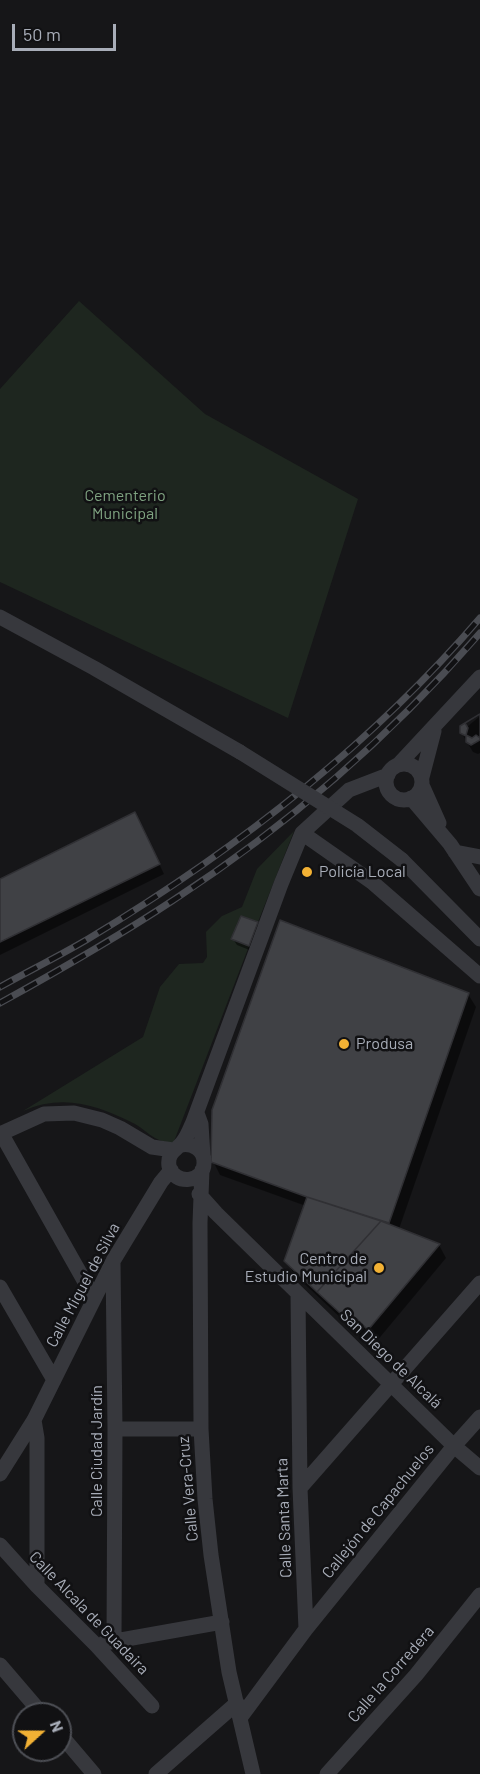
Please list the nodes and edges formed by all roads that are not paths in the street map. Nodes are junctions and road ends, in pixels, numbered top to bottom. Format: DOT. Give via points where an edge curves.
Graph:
graph roads {
  1 [pos="0,617"];
  2 [pos="480,677"];
  3 [pos="436,725"];
  4 [pos="393,770"];
  5 [pos="422,781"];
  6 [pos="349,790"];
  7 [pos="392,795"];
  8 [pos="411,798"];
  9 [pos="302,833"];
  10 [pos="452,848"];
  11 [pos="480,857"];
  12 [pos="480,889"];
  13 [pos="480,939"];
  14 [pos="480,976"];
  15 [pos="196,1113"];
  16 [pos="0,1133"];
  17 [pos="174,1157"];
  18 [pos="203,1163"];
  19 [pos="186,1180"];
  20 [pos="202,1197"];
  21 [pos="113,1261"];
  22 [pos="480,1283"];
  23 [pos="0,1287"];
  24 [pos="298,1294"];
  25 [pos="94,1298"];
  26 [pos="54,1380"];
  27 [pos="392,1385"];
  28 [pos="480,1417"];
  29 [pos="34,1420"];
  30 [pos="115,1429"];
  31 [pos="201,1429"];
  32 [pos="454,1446"];
  33 [pos="480,1468"];
  34 [pos="0,1474"];
  35 [pos="300,1488"];
  36 [pos="0,1545"];
  37 [pos="37,1586"];
  38 [pos="480,1595"];
  39 [pos="222,1622"];
  40 [pos="306,1629"];
  41 [pos="114,1640"];
  42 [pos="96,1645"];
  43 [pos="0,1665"];
  44 [pos="32,1702"];
  45 [pos="152,1706"];
  46 [pos="238,1711"];
  47 [pos="72,1748"];
  48 [pos="94,1774"];
  49 [pos="156,1774"];
  50 [pos="253,1774"];
  51 [pos="327,1774"];
  1 -- 13 [label="street, bridge" via="240,752 357,825 402,860"];
  2 -- 3 [label="street"];
  3 -- 4 [label="street"];
  3 -- 5 [label="street"];
  4 -- 5 [label="street" via="410,764"];
  4 -- 6 [label="street"];
  4 -- 7 [label="street" via="387,786"];
  5 -- 8 [label="street" via="418,793"];
  5 -- 10 [label="street"];
  6 -- 7 [label="street"];
  6 -- 9 [label="street"];
  7 -- 8 [label="street"];
  8 -- 10 [label="street"];
  9 -- 14 [label="street" via="372,882"];
  9 -- 15 [label="street, Calle Miguel de Silva"];
  10 -- 11 [label="street"];
  10 -- 12 [label="street"];
  15 -- 17 [label="street, Calle Miguel de Silva"];
  15 -- 18 [label="street" via="201,1124"];
  16 -- 17 [label="street" via="44,1114 74,1113 102,1120 152,1147 154,1152"];
  16 -- 25 [label="street"];
  17 -- 18 [label="street" via="194,1146"];
  17 -- 19 [label="street" via="177,1177"];
  17 -- 21 [label="street, Calle Miguel de Silva"];
  18 -- 19 [label="street" via="195,1177"];
  18 -- 20 [label="street"];
  19 -- 20 [label="street, San Diego de Alcalá"];
  20 -- 24 [label="street, San Diego de Alcalá"];
  20 -- 31 [label="street, Calle Vera-Cruz"];
  21 -- 25 [label="street, Calle Miguel de Silva"];
  21 -- 30 [label="street, Calle Ciudad Jardín"];
  22 -- 27 [label="street"];
  23 -- 26 [label="street"];
  24 -- 27 [label="street, San Diego de Alcalá"];
  24 -- 35 [label="street, Calle Santa Marta"];
  25 -- 26 [label="street, Calle Miguel de Silva"];
  26 -- 29 [label="street, Calle Miguel de Silva"];
  27 -- 32 [label="street, San Diego de Alcalá"];
  27 -- 35 [label="street"];
  28 -- 32 [label="street, Callejón de Capachuelos"];
  29 -- 34 [label="street, Calle Miguel de Silva"];
  29 -- 37 [label="street"];
  30 -- 31 [label="street"];
  30 -- 41 [label="street, Calle Ciudad Jardín"];
  31 -- 39 [label="street, Calle Vera-Cruz" via="205,1499"];
  32 -- 33 [label="street, San Diego de Alcalá"];
  32 -- 40 [label="street, Callejón de Capachuelos"];
  35 -- 40 [label="street, Calle Santa Marta"];
  36 -- 37 [label="street, Calle Alcala de Guadaira"];
  37 -- 42 [label="street, Calle Alcala de Guadaira"];
  38 -- 51 [label="street, Calle la Corredera" via="416,1676"];
  39 -- 41 [label="street"];
  39 -- 46 [label="street, Calle Vera-Cruz"];
  40 -- 46 [label="street"];
  41 -- 42 [label="street"];
  42 -- 45 [label="street, Calle Alcala de Guadaira"];
  43 -- 44 [label="street"];
  46 -- 49 [label="street"];
  46 -- 50 [label="street, Calle Vera-Cruz"];
  47 -- 48 [label="street"];
}
